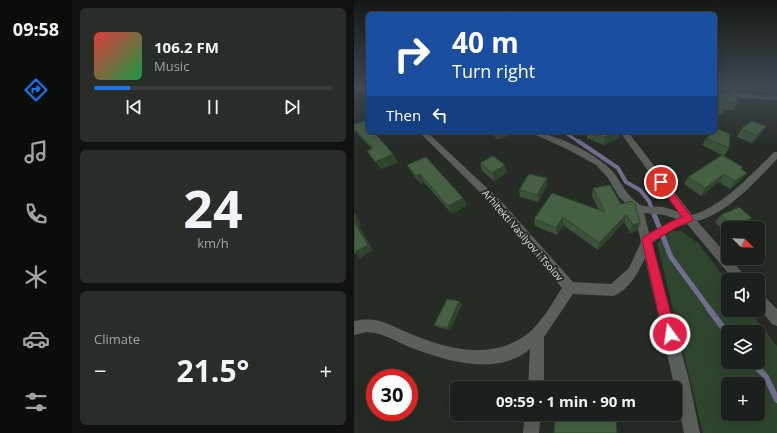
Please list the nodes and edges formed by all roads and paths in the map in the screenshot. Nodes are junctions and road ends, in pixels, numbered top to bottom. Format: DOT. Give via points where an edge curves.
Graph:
graph roads {
  1 [pos="425,134"];
  2 [pos="538,134"];
  3 [pos="625,134"];
  4 [pos="777,154"];
  5 [pos="638,209"];
  6 [pos="689,219"];
  7 [pos="647,240"];
  8 [pos="736,273"];
  9 [pos="570,288"];
  10 [pos="765,306"];
  11 [pos="777,319"];
  12 [pos="354,328"];
  13 [pos="537,335"];
  14 [pos="536,381"];
  15 [pos="532,421"];
  16 [pos="531,433"];
  17 [pos="692,433"];
  1 -- 9 [label="street, Arhitekti Vasilyov i Tsolov" via="500,206"];
  2 -- 5 [label="street" via="570,147 599,163 611,176 622,195"];
  3 -- 6 [label="street"];
  4 -- 6 [label="street" via="747,185 706,215"];
  5 -- 6 [label="street" via="664,211"];
  5 -- 7 [label="street"];
  6 -- 7 [label="street" via="674,224"];
  6 -- 8 [label="street"];
  7 -- 9 [label="street" via="633,272 613,290"];
  7 -- 17 [label="street"];
  9 -- 13 [label="street"];
  10 -- 11 [label="street"];
  12 -- 13 [label="street" via="382,328 435,350 465,357 498,358 518,350"];
  13 -- 14 [label="street"];
  15 -- 16 [label="street"];
}
